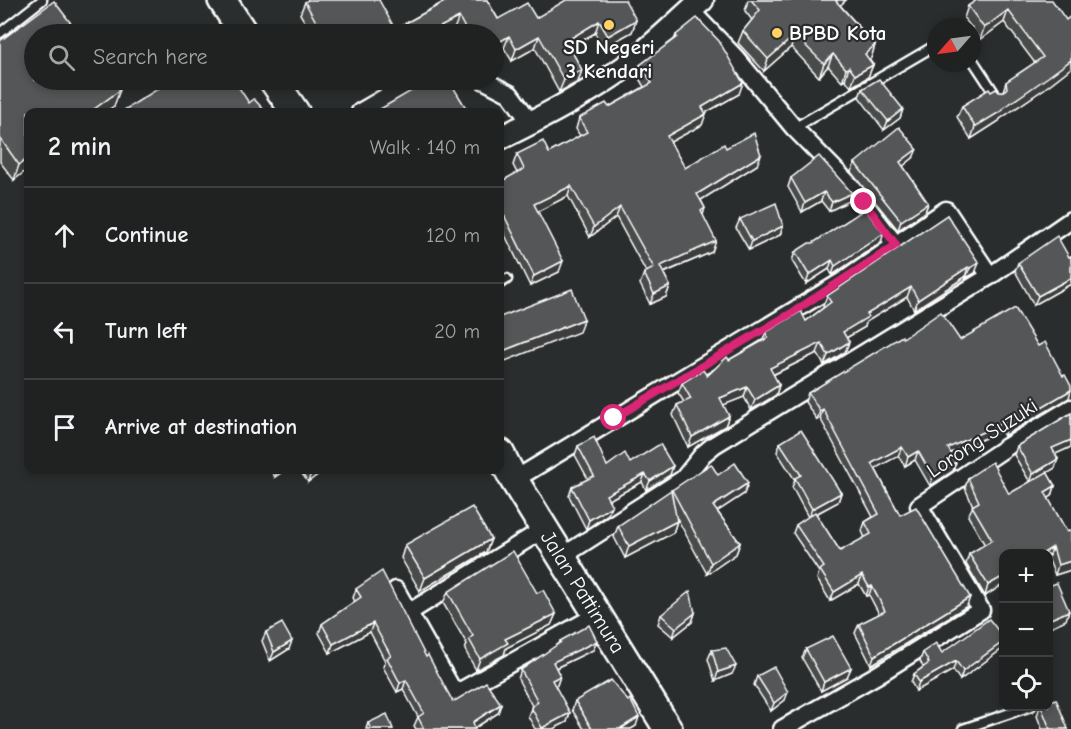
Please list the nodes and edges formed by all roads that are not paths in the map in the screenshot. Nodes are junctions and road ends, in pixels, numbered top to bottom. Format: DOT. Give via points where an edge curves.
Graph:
graph roads {
  1 [pos="42,0"];
  2 [pos="222,0"];
  3 [pos="696,5"];
  4 [pos="238,24"];
  5 [pos="0,33"];
  6 [pos="927,50"];
  7 [pos="981,72"];
  8 [pos="280,90"];
  9 [pos="398,90"];
  10 [pos="502,90"];
  11 [pos="997,97"];
  12 [pos="291,108"];
  13 [pos="367,108"];
  14 [pos="531,123"];
  15 [pos="794,128"];
  16 [pos="504,136"];
  17 [pos="1071,220"];
  18 [pos="896,245"];
  19 [pos="990,276"];
  20 [pos="1071,408"];
  21 [pos="504,461"];
  22 [pos="514,480"];
  23 [pos="544,529"];
  24 [pos="563,556"];
  25 [pos="396,590"];
  26 [pos="408,613"];
  27 [pos="597,615"];
  28 [pos="1016,711"];
  29 [pos="669,729"];
  30 [pos="784,729"];
  31 [pos="963,729"];
  1 -- 5 [label="lane"];
  2 -- 4 [label="highway"];
  3 -- 14 [label="main road" via="626,66"];
  3 -- 15 [label="street"];
  6 -- 15 [label="lane"];
  7 -- 11 [label="lane"];
  8 -- 12 [label="highway"];
  9 -- 13 [label="street"];
  10 -- 14 [label="street" via="510,94"];
  14 -- 16 [label="main road"];
  15 -- 18 [label="street" via="864,202"];
  17 -- 19 [label="street"];
  18 -- 19 [label="street" via="946,210"];
  18 -- 22 [label="street" via="790,314"];
  19 -- 24 [label="street" via="714,445 683,479"];
  20 -- 30 [label="street, Lorong Suzuki" via="919,506 981,610"];
  21 -- 22 [label="highway, Jalan Pattimura"];
  22 -- 23 [label="highway, Jalan Pattimura"];
  23 -- 24 [label="highway, Jalan Pattimura"];
  23 -- 26 [label="street"];
  24 -- 27 [label="highway, Jalan Pattimura"];
  25 -- 26 [label="street"];
  26 -- 27 [label="street" via="455,694"];
  27 -- 29 [label="highway, Jalan Pattimura"];
  28 -- 31 [label="lane"];
}
